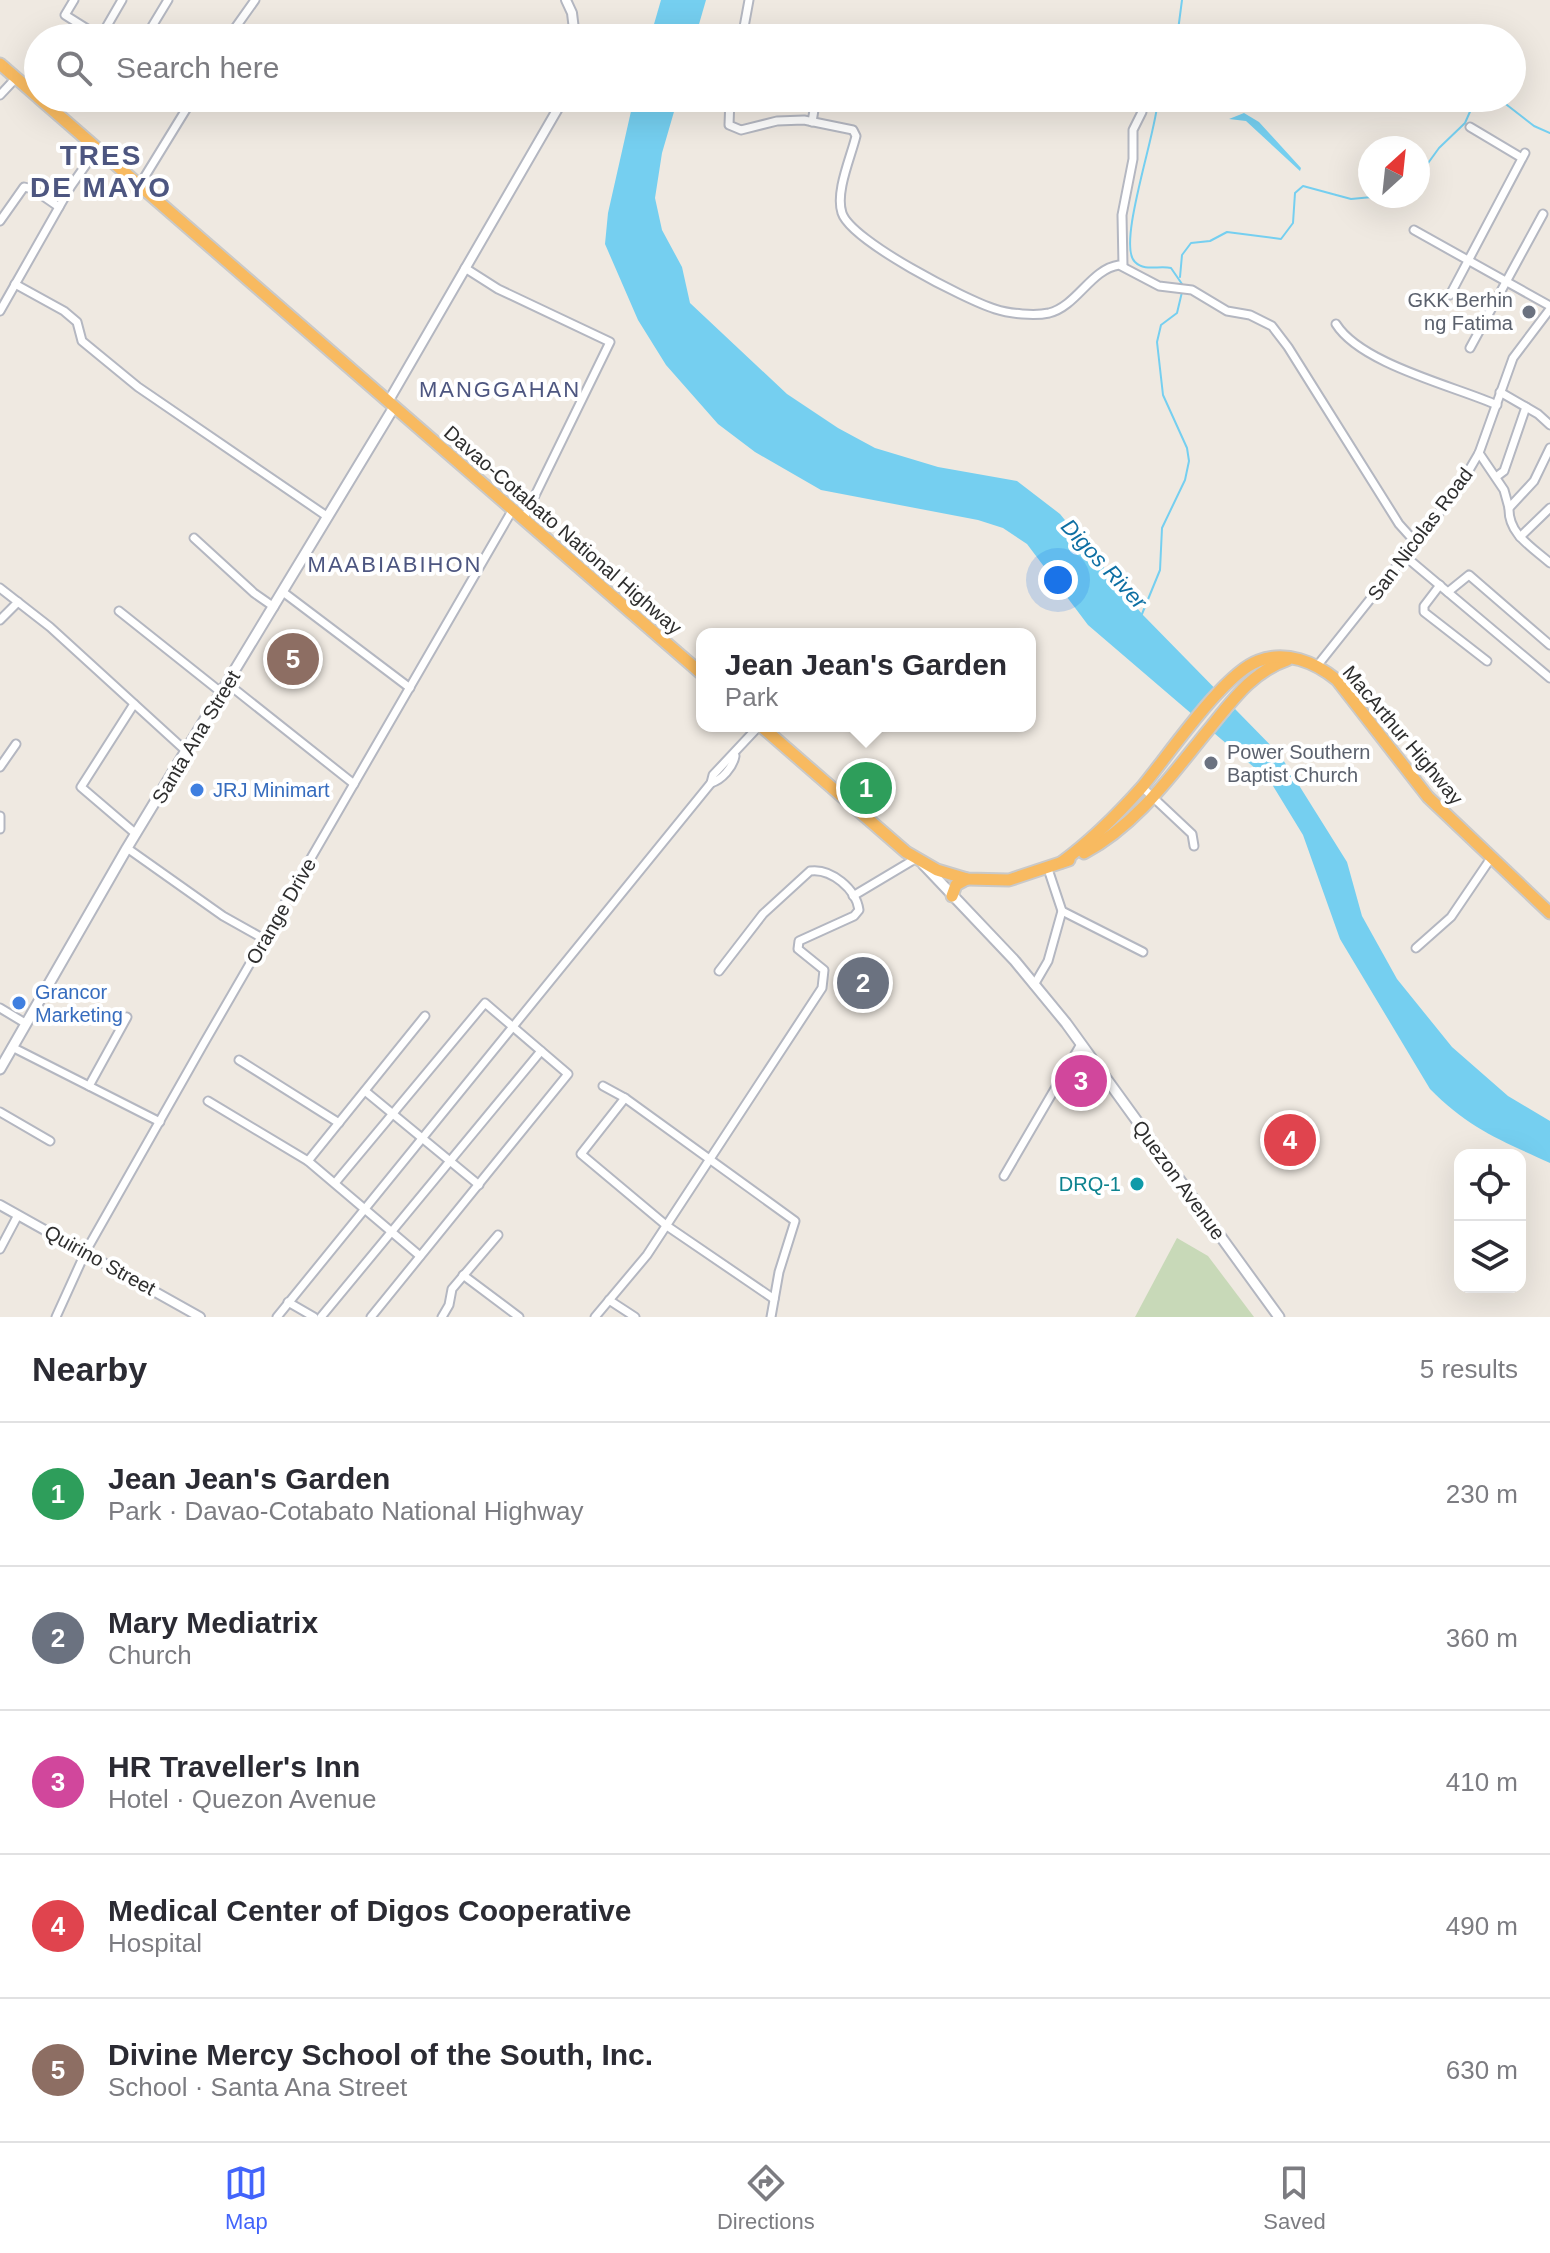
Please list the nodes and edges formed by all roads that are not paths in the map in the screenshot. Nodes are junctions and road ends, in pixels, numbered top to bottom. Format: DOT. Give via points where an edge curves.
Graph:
graph roads {
  1 [pos="74,0"];
  2 [pos="122,0"];
  3 [pos="168,0"];
  4 [pos="255,0"];
  5 [pos="566,0"];
  6 [pos="749,0"];
  7 [pos="79,24"];
  8 [pos="108,24"];
  9 [pos="153,24"];
  10 [pos="238,24"];
  11 [pos="573,24"];
  12 [pos="745,24"];
  13 [pos="0,64"];
  14 [pos="16,78"];
  15 [pos="24,85"];
  16 [pos="0,95"];
  17 [pos="55,112"];
  18 [pos="184,112"];
  19 [pos="556,112"];
  20 [pos="729,112"];
  21 [pos="814,112"];
  22 [pos="1142,112"];
  23 [pos="812,122"];
  24 [pos="1470,127"];
  25 [pos="97,149"];
  26 [pos="139,186"];
  27 [pos="59,207"];
  28 [pos="1543,214"];
  29 [pos="0,221"];
  30 [pos="1414,230"];
  31 [pos="1468,261"];
  32 [pos="1123,266"];
  33 [pos="465,268"];
  34 [pos="1506,281"];
  35 [pos="15,284"];
  36 [pos="1450,295"];
  37 [pos="1550,308"];
  38 [pos="0,311"];
  39 [pos="1336,324"];
  40 [pos="1470,348"];
  41 [pos="1500,392"];
  42 [pos="391,404"];
  43 [pos="1497,405"];
  44 [pos="1526,407"];
  45 [pos="1550,425"];
  46 [pos="1550,448"];
  47 [pos="1479,453"];
  48 [pos="1496,477"];
  49 [pos="1509,508"];
  50 [pos="1550,508"];
  51 [pos="513,509"];
  52 [pos="328,517"];
  53 [pos="524,518"];
  54 [pos="1520,537"];
  55 [pos="194,538"];
  56 [pos="1417,544"];
  57 [pos="1406,557"];
  58 [pos="1550,563"];
  59 [pos="1440,585"];
  60 [pos="0,588"];
  61 [pos="283,592"];
  62 [pos="1448,592"];
  63 [pos="18,602"];
  64 [pos="274,607"];
  65 [pos="119,611"];
  66 [pos="0,620"];
  67 [pos="1550,645"];
  68 [pos="1291,659"];
  69 [pos="1487,661"];
  70 [pos="1317,666"];
  71 [pos="696,669"];
  72 [pos="1550,678"];
  73 [pos="228,684"];
  74 [pos="410,688"];
  75 [pos="222,693"];
  76 [pos="134,704"];
  77 [pos="755,732"];
  78 [pos="767,732"];
  79 [pos="16,744"];
  80 [pos="187,752"];
  81 [pos="0,767"];
  82 [pos="354,784"];
  83 [pos="1142,787"];
  84 [pos="1153,798"];
  85 [pos="0,816"];
  86 [pos="0,829"];
  87 [pos="136,834"];
  88 [pos="1194,846"];
  89 [pos="127,848"];
  90 [pos="1491,858"];
  91 [pos="918,860"];
  92 [pos="1062,862"];
  93 [pos="1048,869"];
  94 [pos="967,879"];
  95 [pos="853,896"];
  96 [pos="952,896"];
  97 [pos="1062,911"];
  98 [pos="1550,913"];
  99 [pos="264,939"];
  100 [pos="1416,948"];
  101 [pos="1143,952"];
  102 [pos="719,971"];
  103 [pos="1034,985"];
  104 [pos="0,1008"];
  105 [pos="425,1016"];
  106 [pos="127,1017"];
  107 [pos="25,1023"];
  108 [pos="513,1027"];
  109 [pos="1081,1044"];
  110 [pos="12,1047"];
  111 [pos="541,1051"];
  112 [pos="239,1060"];
  113 [pos="0,1069"];
  114 [pos="89,1086"];
  115 [pos="603,1086"];
  116 [pos="365,1091"];
  117 [pos="625,1098"];
  118 [pos="208,1101"];
  119 [pos="0,1112"];
  120 [pos="393,1114"];
  121 [pos="160,1122"];
  122 [pos="339,1123"];
  123 [pos="422,1138"];
  124 [pos="50,1141"];
  125 [pos="308,1161"];
  126 [pos="710,1161"];
  127 [pos="451,1162"];
  128 [pos="1004,1176"];
  129 [pos="335,1183"];
  130 [pos="479,1185"];
  131 [pos="0,1205"];
  132 [pos="364,1208"];
  133 [pos="18,1215"];
  134 [pos="667,1226"];
  135 [pos="392,1232"];
  136 [pos="498,1235"];
  137 [pos="0,1249"];
  138 [pos="86,1251"];
  139 [pos="420,1256"];
  140 [pos="463,1275"];
  141 [pos="774,1299"];
  142 [pos="609,1300"];
  143 [pos="288,1302"];
  144 [pos="56,1317"];
  145 [pos="200,1317"];
  146 [pos="277,1317"];
  147 [pos="314,1317"];
  148 [pos="321,1317"];
  149 [pos="371,1317"];
  150 [pos="442,1317"];
  151 [pos="519,1317"];
  152 [pos="595,1317"];
  153 [pos="635,1317"];
  154 [pos="771,1317"];
  155 [pos="1279,1317"];
  1 -- 7 [label="street" via="65,15"];
  2 -- 8 [label="street"];
  3 -- 9 [label="street"];
  4 -- 10 [label="street"];
  5 -- 11 [label="street"];
  6 -- 12 [label="street"];
  13 -- 14 [label="highway, Davao-Cotabato National Highway"];
  14 -- 15 [label="highway, Davao-Cotabato National Highway"];
  14 -- 16 [label="street"];
  17 -- 25 [label="highway, Davao-Cotabato National Highway"];
  18 -- 26 [label="street"];
  19 -- 33 [label="street"];
  20 -- 23 [label="street" via="729,125 741,130 777,121"];
  21 -- 23 [label="street"];
  22 -- 32 [label="street" via="1133,130 1122,215"];
  23 -- 32 [label="street" via="855,132 840,204 851,227 890,256 985,306 1048,313 1067,304 1110,267"];
  24 -- 31 [label="street" via="1524,156"];
  25 -- 26 [label="highway, Davao-Cotabato National Highway"];
  25 -- 27 [label="street"];
  26 -- 42 [label="highway, Davao-Cotabato National Highway"];
  27 -- 29 [label="street" via="24,187"];
  27 -- 35 [label="street"];
  28 -- 34 [label="street"];
  30 -- 31 [label="street"];
  31 -- 34 [label="street"];
  31 -- 36 [label="street"];
  32 -- 56 [label="street" via="1159,286 1192,290 1227,311 1272,326"];
  33 -- 42 [label="street"];
  33 -- 53 [label="street" via="610,342"];
  34 -- 37 [label="street"];
  34 -- 40 [label="street"];
  35 -- 38 [label="street"];
  35 -- 52 [label="street" via="64,311 77,322 82,341 138,387"];
  37 -- 41 [label="street, San Nicolas Road" via="1517,350"];
  39 -- 43 [label="street" via="1366,351"];
  41 -- 43 [label="street, San Nicolas Road"];
  41 -- 44 [label="street"];
  42 -- 51 [label="highway, Davao-Cotabato National Highway"];
  42 -- 52 [label="main road, Santa Ana Street"];
  43 -- 47 [label="street, San Nicolas Road"];
  44 -- 45 [label="street"];
  44 -- 48 [label="street" via="1504,471"];
  46 -- 49 [label="street" via="1534,481"];
  47 -- 48 [label="street"];
  47 -- 56 [label="street, San Nicolas Road"];
  48 -- 49 [label="street"];
  49 -- 54 [label="street" via="1511,527"];
  50 -- 54 [label="street"];
  51 -- 53 [label="highway, Davao-Cotabato National Highway"];
  51 -- 74 [label="street, Orange Drive"];
  52 -- 61 [label="main road, Santa Ana Street"];
  53 -- 71 [label="highway, Davao-Cotabato National Highway"];
  54 -- 58 [label="street"];
  55 -- 64 [label="street"];
  56 -- 57 [label="street, San Nicolas Road"];
  57 -- 59 [label="street"];
  57 -- 70 [label="street, San Nicolas Road"];
  59 -- 62 [label="street"];
  59 -- 69 [label="street" via="1424,612"];
  60 -- 63 [label="street"];
  61 -- 64 [label="main road, Santa Ana Street"];
  61 -- 74 [label="street"];
  62 -- 67 [label="street" via="1469,575"];
  62 -- 72 [label="street"];
  63 -- 66 [label="street"];
  63 -- 76 [label="street"];
  64 -- 73 [label="main road, Santa Ana Street"];
  65 -- 75 [label="street"];
  68 -- 70 [label="highway, MacArthur Highway"];
  68 -- 83 [label="highway, MacArthur Highway" via="1257,661 1238,672"];
  68 -- 84 [label="highway, MacArthur Highway" via="1263,672 1234,698"];
  70 -- 90 [label="highway, MacArthur Highway" via="1346,691 1428,797"];
  73 -- 75 [label="main road, Santa Ana Street"];
  73 -- 82 [label="street"];
  74 -- 82 [label="street, Orange Drive"];
  75 -- 80 [label="main road, Santa Ana Street"];
  76 -- 80 [label="street"];
  76 -- 87 [label="street" via="81,787"];
  77 -- 108 [label="street"];
  78 -- 91 [label="highway"];
  79 -- 81 [label="street"];
  80 -- 87 [label="main road, Santa Ana Street"];
  82 -- 99 [label="street, Orange Drive"];
  83 -- 84 [label="street"];
  83 -- 92 [label="highway, MacArthur Highway" via="1102,830"];
  84 -- 88 [label="street" via="1192,834"];
  84 -- 92 [label="highway, MacArthur Highway" via="1109,838"];
  85 -- 86 [label="street"];
  87 -- 89 [label="main road, Santa Ana Street"];
  89 -- 99 [label="street"];
  89 -- 107 [label="main road, Santa Ana Street"];
  90 -- 98 [label="highway, MacArthur Highway"];
  90 -- 100 [label="street" via="1451,917"];
  91 -- 94 [label="highway, MacArthur Highway"];
  91 -- 95 [label="street"];
  91 -- 96 [label="main road, Quezon Avenue"];
  92 -- 93 [label="highway, MacArthur Highway"];
  93 -- 94 [label="highway, MacArthur Highway" via="1009,880"];
  93 -- 97 [label="street"];
  94 -- 96 [label="highway" via="956,885"];
  95 -- 102 [label="street" via="828,872 810,871 763,914"];
  95 -- 126 [label="street" via="857,914 799,941 798,949 824,970 824,982"];
  96 -- 103 [label="main road, Quezon Avenue"];
  97 -- 101 [label="street"];
  97 -- 103 [label="street" via="1048,961"];
  99 -- 121 [label="street, Orange Drive"];
  103 -- 109 [label="main road, Quezon Avenue"];
  104 -- 107 [label="street"];
  105 -- 116 [label="street"];
  106 -- 114 [label="street"];
  107 -- 110 [label="main road, Santa Ana Street"];
  108 -- 111 [label="street"];
  108 -- 120 [label="street" via="485,1003"];
  108 -- 123 [label="street"];
  109 -- 128 [label="street"];
  109 -- 155 [label="main road, Quezon Avenue"];
  110 -- 113 [label="main road, Santa Ana Street"];
  110 -- 114 [label="street"];
  111 -- 127 [label="street"];
  111 -- 130 [label="street" via="568,1074"];
  112 -- 122 [label="street"];
  114 -- 121 [label="street"];
  115 -- 117 [label="street"];
  116 -- 120 [label="street"];
  116 -- 122 [label="street"];
  117 -- 126 [label="street"];
  117 -- 134 [label="street" via="581,1154"];
  118 -- 125 [label="street"];
  119 -- 124 [label="street"];
  120 -- 123 [label="street"];
  120 -- 129 [label="street"];
  121 -- 138 [label="street, Orange Drive"];
  122 -- 125 [label="street"];
  123 -- 127 [label="street"];
  123 -- 132 [label="street"];
  125 -- 129 [label="street"];
  126 -- 134 [label="street"];
  126 -- 141 [label="street" via="795,1221"];
  127 -- 130 [label="street"];
  127 -- 135 [label="street"];
  129 -- 132 [label="street"];
  130 -- 139 [label="street"];
  131 -- 133 [label="street, Quirino Street"];
  132 -- 135 [label="street"];
  132 -- 143 [label="street"];
  133 -- 137 [label="street"];
  133 -- 138 [label="street, Quirino Street"];
  134 -- 141 [label="street"];
  134 -- 142 [label="street"];
  135 -- 139 [label="street"];
  135 -- 148 [label="street"];
  136 -- 140 [label="street"];
  138 -- 144 [label="street, Orange Drive"];
  138 -- 145 [label="street, Quirino Street"];
  139 -- 149 [label="street"];
  140 -- 150 [label="street"];
  140 -- 151 [label="street"];
  141 -- 154 [label="street"];
  142 -- 152 [label="street"];
  142 -- 153 [label="street"];
  143 -- 146 [label="street"];
  143 -- 147 [label="street"];
}
